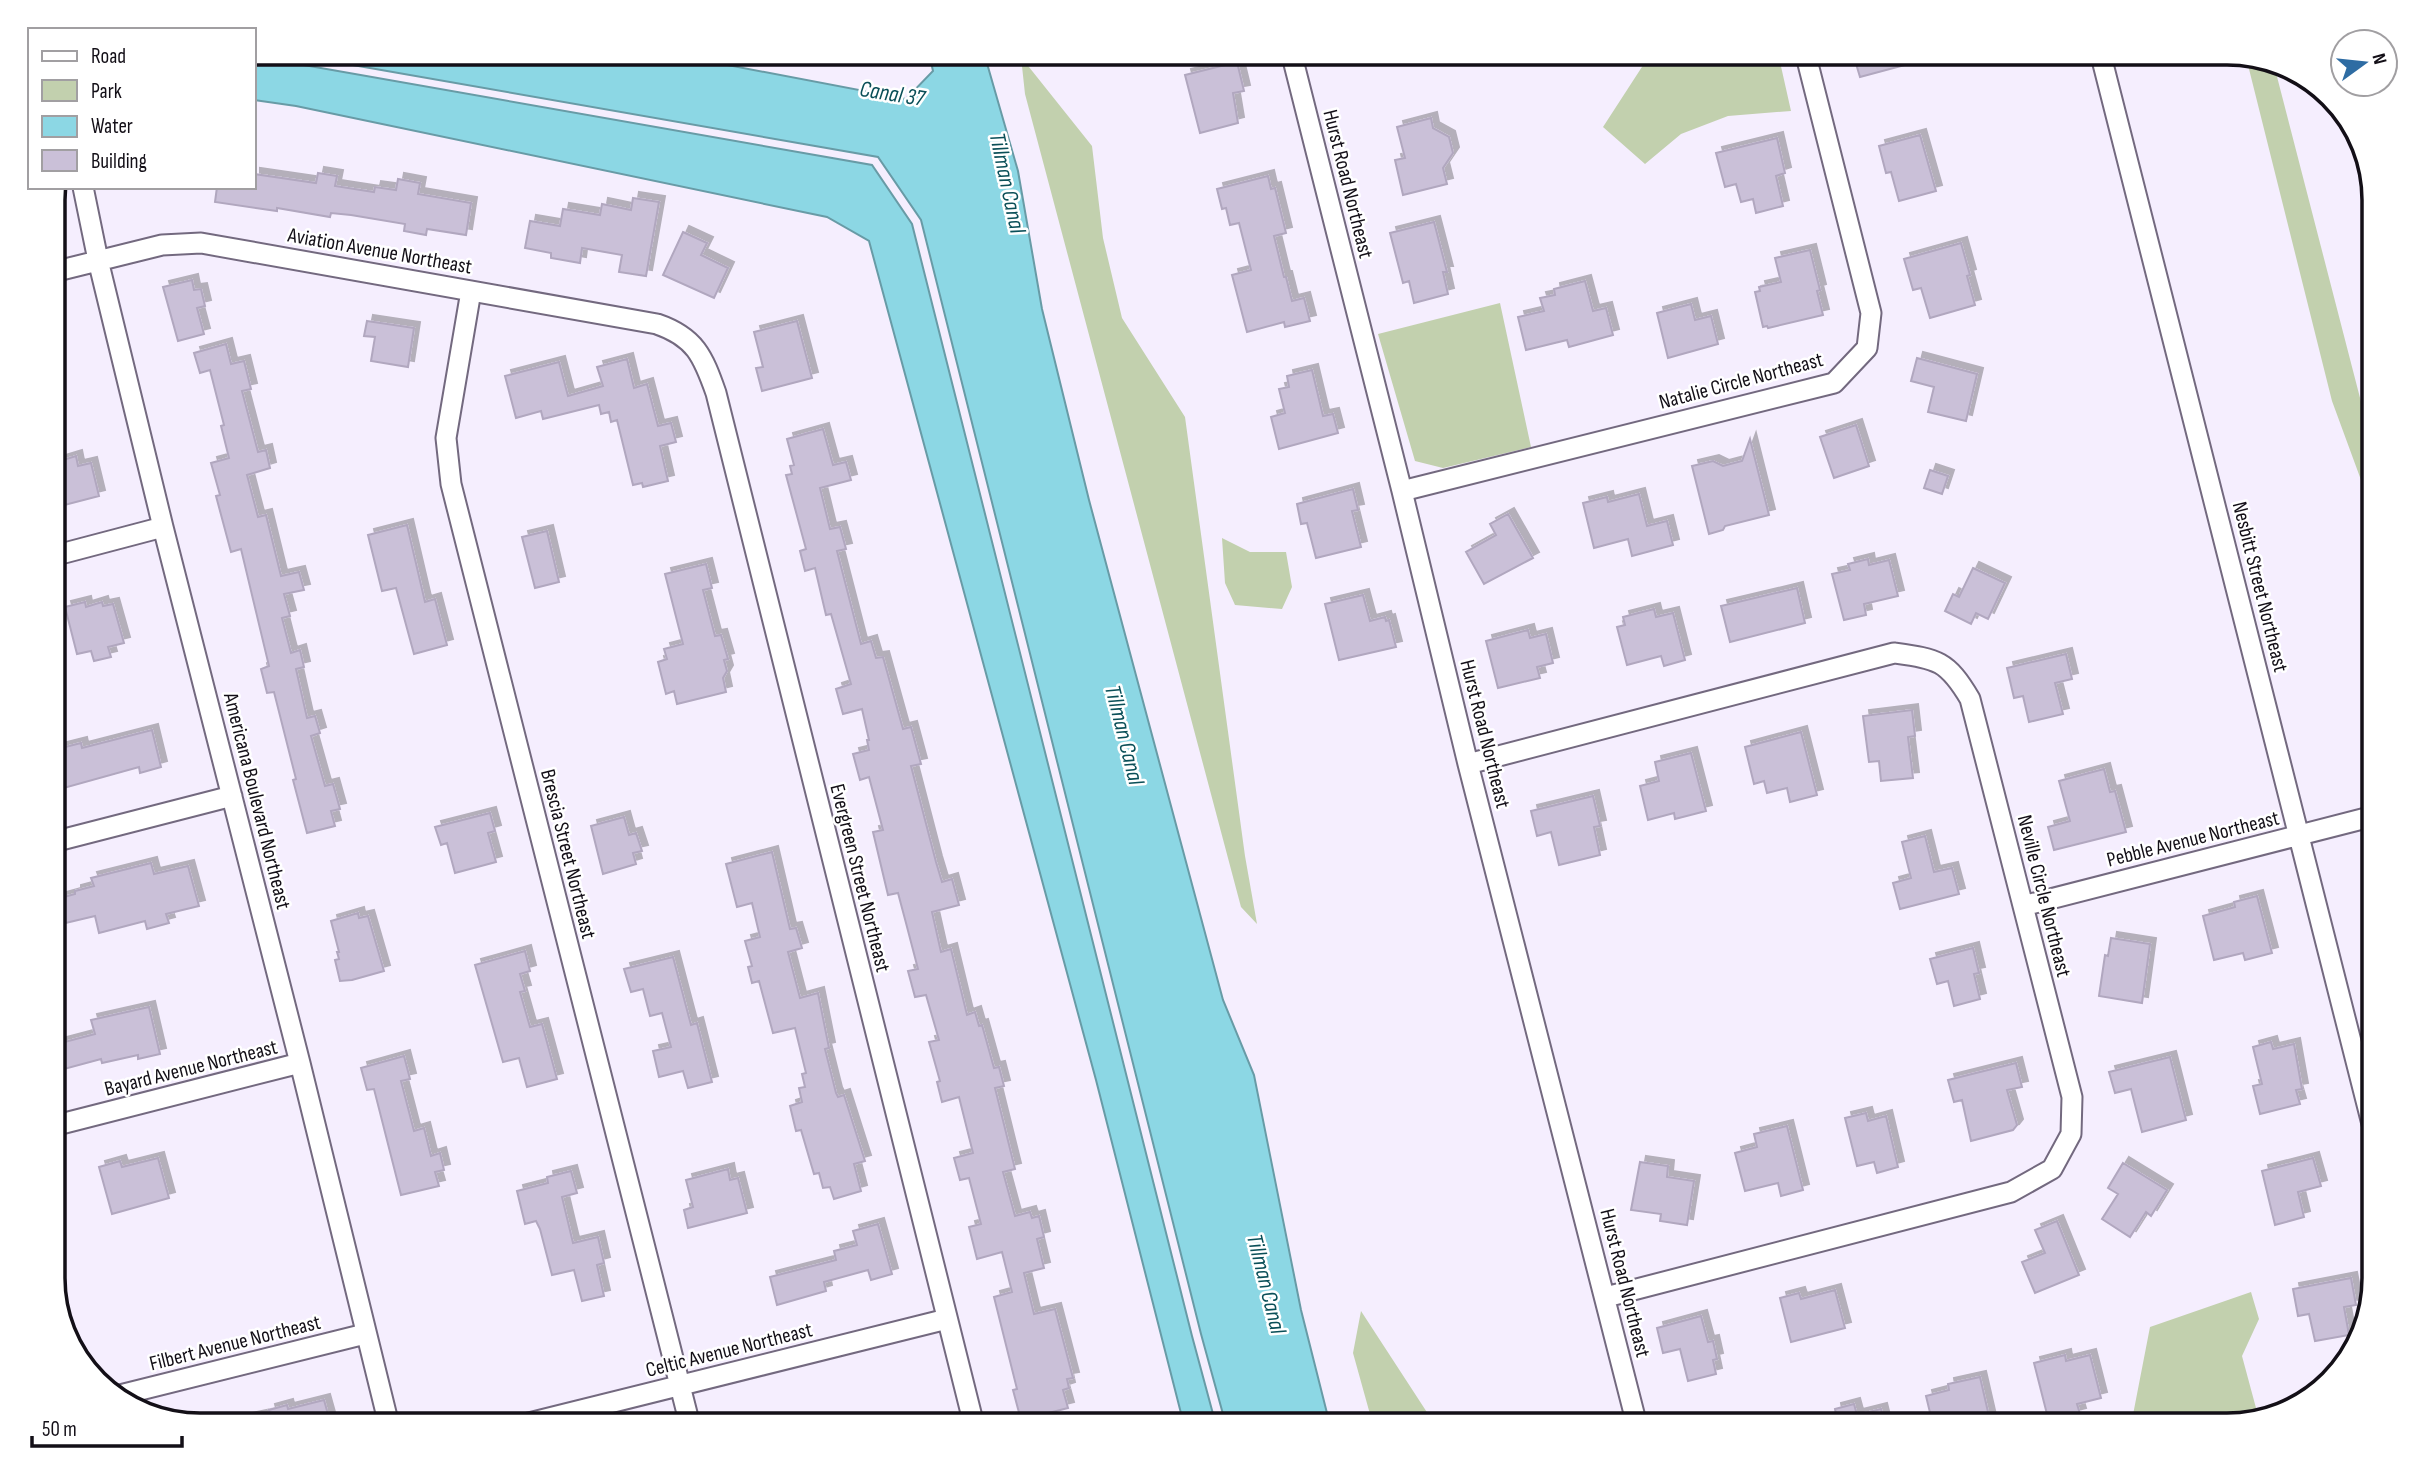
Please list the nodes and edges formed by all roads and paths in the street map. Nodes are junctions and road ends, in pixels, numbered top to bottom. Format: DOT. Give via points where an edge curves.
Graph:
graph roads {
  1 [pos="1294,65"];
  2 [pos="1808,65"];
  3 [pos="2103,65"];
  4 [pos="83,189"];
  5 [pos="98,260"];
  6 [pos="65,269"];
  7 [pos="471,291"];
  8 [pos="694,345"];
  9 [pos="1402,491"];
  10 [pos="163,527"];
  11 [pos="65,553"];
  12 [pos="1468,764"];
  13 [pos="232,796"];
  14 [pos="2362,819"];
  15 [pos="2300,835"];
  16 [pos="65,839"];
  17 [pos="2023,905"];
  18 [pos="300,1063"];
  19 [pos="2362,1084"];
  20 [pos="65,1123"];
  21 [pos="1606,1297"];
  22 [pos="947,1319"];
  23 [pos="365,1334"];
  24 [pos="680,1386"];
  25 [pos="129,1393"];
  26 [pos="386,1413"];
  27 [pos="573,1413"];
  28 [pos="687,1413"];
  29 [pos="971,1413"];
  30 [pos="1634,1413"];
  1 -- 9 [label="street, Hurst Road Northeast"];
  2 -- 9 [label="street, Natalie Circle Northeast" via="1871,313 1867,348 1834,383"];
  3 -- 15 [label="street, Nesbitt Street Northeast"];
  4 -- 5 [label="street, Americana Boulevard Northeast"];
  5 -- 6 [label="street, Aviation Avenue Northeast"];
  5 -- 7 [label="street, Aviation Avenue Northeast" via="162,245 201,243"];
  5 -- 10 [label="street, Americana Boulevard Northeast"];
  7 -- 8 [label="street, Aviation Avenue Northeast" via="657,324"];
  7 -- 24 [label="street, Brescia Street Northeast" via="446,438 451,484"];
  8 -- 22 [label="street, Evergreen Street Northeast" via="716,393"];
  9 -- 12 [label="street, Hurst Road Northeast"];
  10 -- 11 [label="street"];
  10 -- 13 [label="street, Americana Boulevard Northeast"];
  12 -- 17 [label="street, Neville Circle Northeast" via="1894,653 1932,658 1957,676 1970,699"];
  12 -- 21 [label="street, Hurst Road Northeast"];
  13 -- 16 [label="street"];
  13 -- 18 [label="street, Americana Boulevard Northeast"];
  14 -- 15 [label="street, Pebble Avenue Northeast"];
  15 -- 17 [label="street, Pebble Avenue Northeast"];
  15 -- 19 [label="street, Nesbitt Street Northeast"];
  17 -- 21 [label="street, Neville Circle Northeast" via="2071,1097 2071,1133 2052,1169 2011,1192"];
  18 -- 20 [label="street, Bayard Avenue Northeast"];
  18 -- 23 [label="street, Americana Boulevard Northeast"];
  21 -- 30 [label="street, Hurst Road Northeast"];
  22 -- 24 [label="street, Celtic Avenue Northeast"];
  22 -- 29 [label="street, Evergreen Street Northeast"];
  23 -- 25 [label="street, Filbert Avenue Northeast"];
  23 -- 26 [label="street, Americana Boulevard Northeast"];
  24 -- 27 [label="street, Celtic Avenue Northeast"];
  24 -- 28 [label="street, Brescia Street Northeast"];
}
